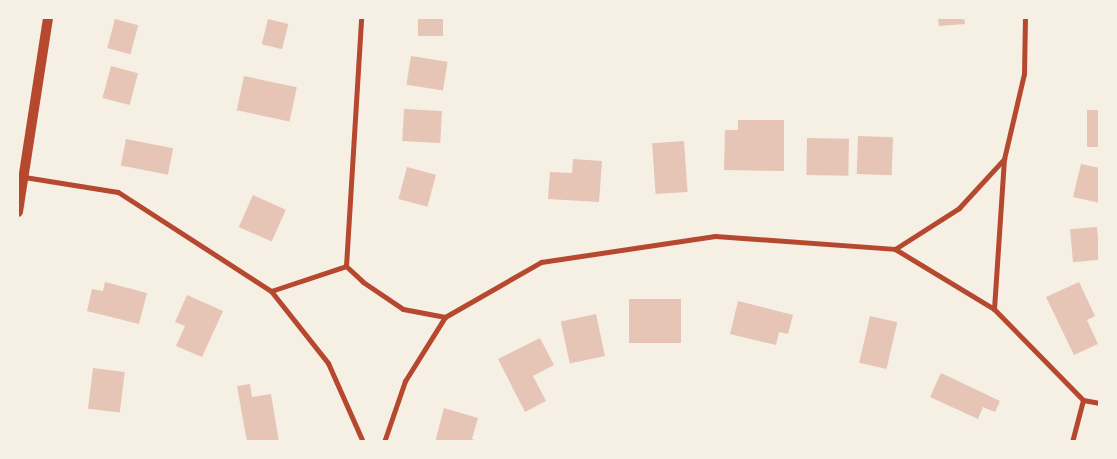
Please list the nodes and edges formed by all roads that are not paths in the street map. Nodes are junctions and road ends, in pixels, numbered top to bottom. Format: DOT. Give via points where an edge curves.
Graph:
graph roads {
  1 [pos="48,18"];
  2 [pos="360,18"];
  3 [pos="1025,18"];
  4 [pos="1004,159"];
  5 [pos="20,176"];
  6 [pos="18,212"];
  7 [pos="895,249"];
  8 [pos="346,266"];
  9 [pos="271,291"];
  10 [pos="994,309"];
  11 [pos="445,317"];
  12 [pos="1083,400"];
  13 [pos="1100,403"];
  14 [pos="363,442"];
  15 [pos="384,442"];
  16 [pos="1072,442"];
  1 -- 5 [label="main road"];
  2 -- 8 [label="street"];
  3 -- 4 [label="street" via="1024,74"];
  4 -- 7 [label="street" via="959,208"];
  4 -- 10 [label="street"];
  5 -- 6 [label="main road"];
  5 -- 9 [label="street" via="118,192"];
  7 -- 10 [label="street"];
  7 -- 11 [label="street" via="715,236 541,262"];
  8 -- 9 [label="street"];
  8 -- 11 [label="street" via="362,282 403,309"];
  9 -- 14 [label="street" via="328,363"];
  10 -- 12 [label="street"];
  11 -- 15 [label="street" via="405,381"];
  12 -- 13 [label="street"];
  12 -- 16 [label="street"];
}
